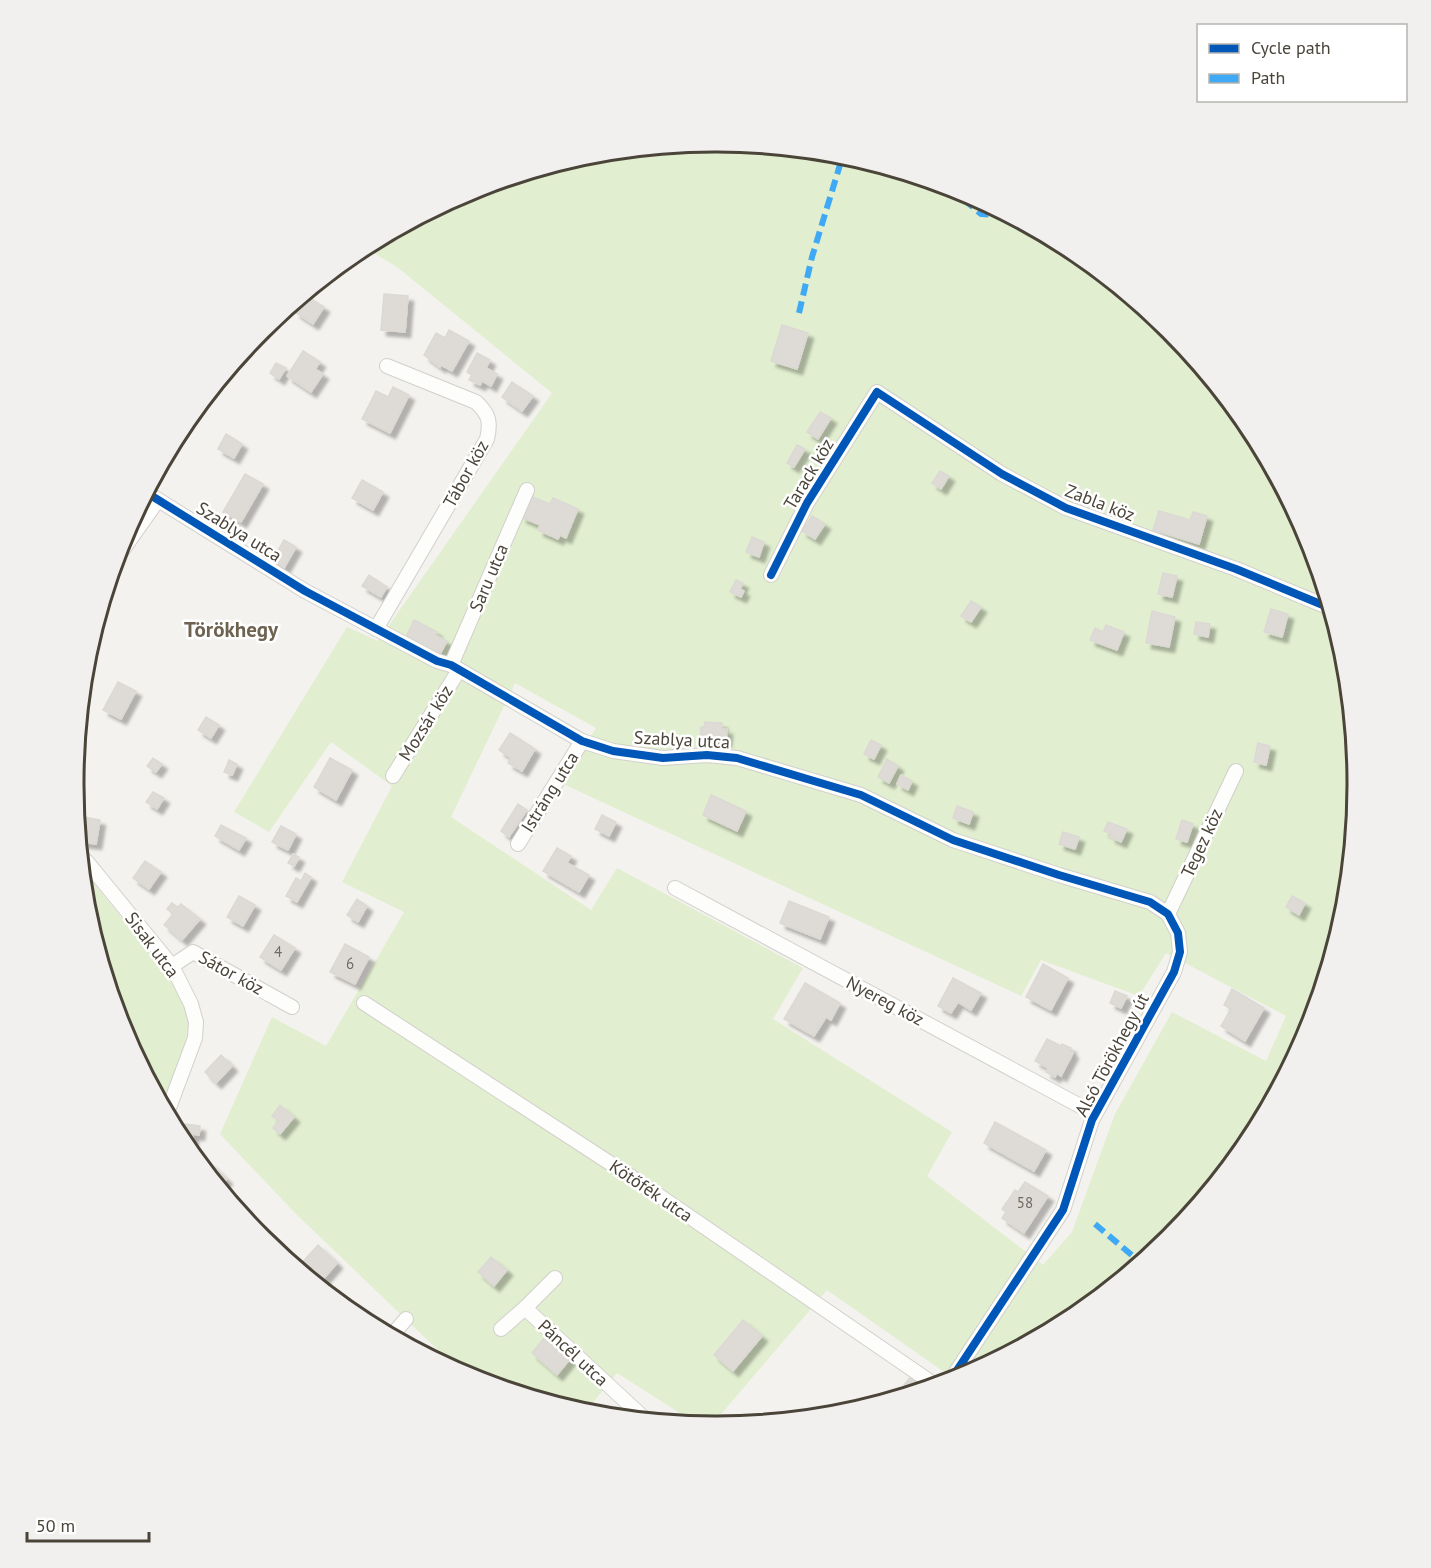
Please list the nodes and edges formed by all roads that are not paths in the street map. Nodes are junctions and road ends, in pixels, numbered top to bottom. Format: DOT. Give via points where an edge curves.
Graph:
graph roads {
  1 [pos="387,366"];
  2 [pos="877,392"];
  3 [pos="527,490"];
  4 [pos="153,497"];
  5 [pos="771,574"];
  6 [pos="1320,604"];
  7 [pos="376,629"];
  8 [pos="455,667"];
  9 [pos="582,741"];
  10 [pos="1236,771"];
  11 [pos="393,776"];
  12 [pos="518,844"];
  13 [pos="89,864"];
  14 [pos="675,888"];
  15 [pos="1168,914"];
  16 [pos="172,966"];
  17 [pos="364,1003"];
  18 [pos="292,1007"];
  19 [pos="170,1102"];
  20 [pos="1095,1114"];
  21 [pos="555,1278"];
  22 [pos="525,1308"];
  23 [pos="406,1319"];
  24 [pos="397,1329"];
  25 [pos="501,1329"];
  26 [pos="960,1366"];
  27 [pos="926,1379"];
  28 [pos="636,1410"];
  1 -- 7 [label="street, Tábor köz" via="476,402 486,411 490,426 487,439"];
  2 -- 5 [label="street, Tarack köz" via="807,503"];
  2 -- 6 [label="street, Zabla köz" via="1002,474 1066,508"];
  3 -- 8 [label="street, Saru utca"];
  4 -- 7 [label="street, Szablya utca" via="305,591"];
  7 -- 8 [label="street, Szablya utca" via="437,662"];
  8 -- 9 [label="street, Szablya utca"];
  8 -- 11 [label="street, Mozsár köz"];
  9 -- 12 [label="street, Istráng utca"];
  9 -- 15 [label="street, Szablya utca" via="613,751 663,758 737,758 861,795 952,840 1150,902"];
  10 -- 15 [label="street, Tegez köz"];
  13 -- 16 [label="street, Sisak utca"];
  14 -- 20 [label="street, Nyereg köz"];
  15 -- 20 [label="street, Alsó Törökhegy út" via="1179,933 1180,952 1174,972"];
  16 -- 18 [label="street, Sátor köz" via="193,952"];
  16 -- 19 [label="street, Sisak utca" via="196,1022 190,1054"];
  17 -- 27 [label="street, Kötőfék utca" via="639,1182"];
  20 -- 26 [label="street, Alsó Törökhegy út" via="1063,1210"];
  21 -- 22 [label="street"];
  22 -- 25 [label="street, Páncél utca"];
  22 -- 28 [label="street, Páncél utca"];
  23 -- 24 [label="street"];
}
